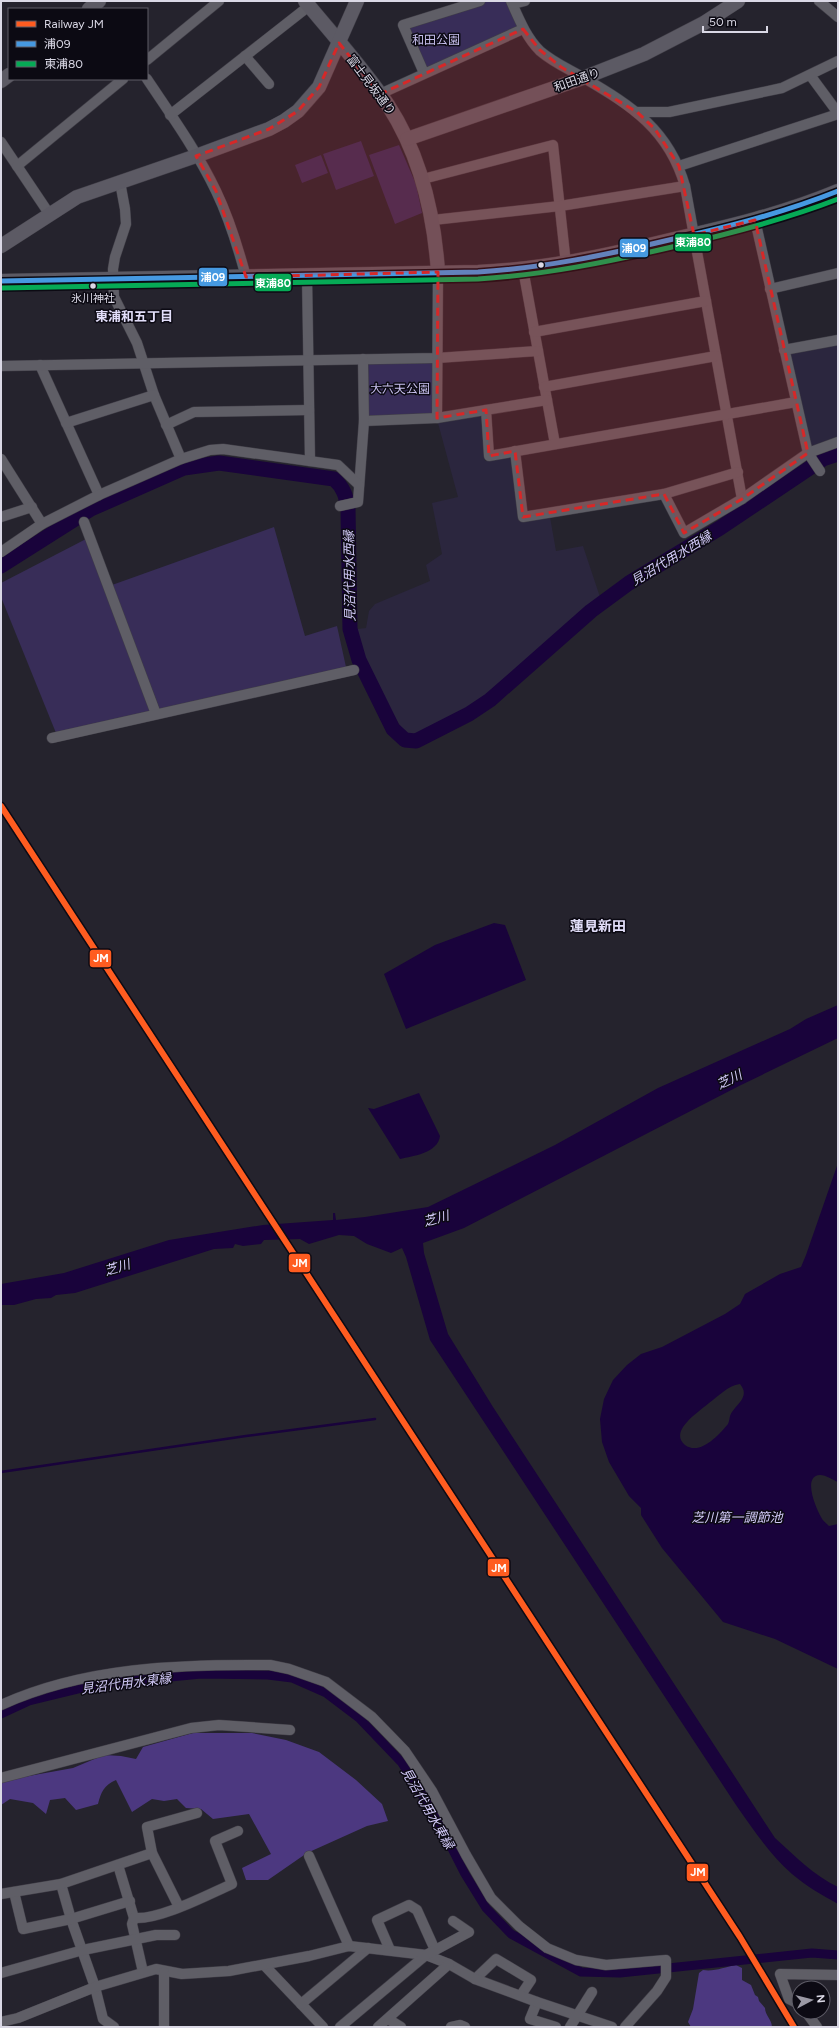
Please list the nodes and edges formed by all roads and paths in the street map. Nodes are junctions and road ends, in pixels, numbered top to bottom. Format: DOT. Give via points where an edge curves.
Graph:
graph roads {
  1 [pos="219,1"];
  2 [pos="357,1"];
  3 [pos="480,1"];
  4 [pos="525,1"];
  5 [pos="738,1"];
  6 [pos="819,1"];
  7 [pos="512,3"];
  8 [pos="307,4"];
  9 [pos="838,17"];
  10 [pos="523,29"];
  11 [pos="339,43"];
  12 [pos="245,56"];
  13 [pos="148,59"];
  14 [pos="838,61"];
  15 [pos="424,74"];
  16 [pos="810,75"];
  17 [pos="583,78"];
  18 [pos="122,80"];
  19 [pos="148,80"];
  20 [pos="269,84"];
  21 [pos="380,94"];
  22 [pos="637,112"];
  23 [pos="838,113"];
  24 [pos="170,115"];
  25 [pos="407,139"];
  26 [pos="1,142"];
  27 [pos="196,156"];
  28 [pos="17,166"];
  29 [pos="679,166"];
  30 [pos="422,179"];
  31 [pos="120,182"];
  32 [pos="685,186"];
  33 [pos="838,191"];
  34 [pos="560,206"];
  35 [pos="50,216"];
  36 [pos="433,220"];
  37 [pos="755,220"];
  38 [pos="694,235"];
  39 [pos="1,246"];
  40 [pos="566,264"];
  41 [pos="523,269"];
  42 [pos="438,272"];
  43 [pos="838,273"];
  44 [pos="307,275"];
  45 [pos="246,277"];
  46 [pos="113,279"];
  47 [pos="1,281"];
  48 [pos="770,290"];
  49 [pos="706,301"];
  50 [pos="534,332"];
  51 [pos="838,340"];
  52 [pos="784,350"];
  53 [pos="538,351"];
  54 [pos="716,356"];
  55 [pos="437,358"];
  56 [pos="363,360"];
  57 [pos="308,361"];
  58 [pos="142,363"];
  59 [pos="40,365"];
  60 [pos="1,366"];
  61 [pos="544,387"];
  62 [pos="154,395"];
  63 [pos="547,400"];
  64 [pos="796,402"];
  65 [pos="309,410"];
  66 [pos="486,410"];
  67 [pos="727,413"];
  68 [pos="437,418"];
  69 [pos="364,421"];
  70 [pos="66,423"];
  71 [pos="166,425"];
  72 [pos="838,442"];
  73 [pos="555,444"];
  74 [pos="515,451"];
  75 [pos="811,456"];
  76 [pos="1,459"];
  77 [pos="181,459"];
  78 [pos="310,461"];
  79 [pos="820,471"];
  80 [pos="738,472"];
  81 [pos="359,485"];
  82 [pos="664,494"];
  83 [pos="99,495"];
  84 [pos="742,499"];
  85 [pos="340,506"];
  86 [pos="32,507"];
  87 [pos="1,517"];
  88 [pos="84,522"];
  89 [pos="42,524"];
  90 [pos="1,552"];
  91 [pos="354,670"];
  92 [pos="156,714"];
  93 [pos="52,738"];
  94 [pos="1,1705"];
  95 [pos="290,1730"];
  96 [pos="1,1778"];
  97 [pos="197,1813"];
  98 [pos="238,1831"];
  99 [pos="152,1853"];
  100 [pos="309,1856"];
  101 [pos="118,1865"];
  102 [pos="61,1884"];
  103 [pos="14,1892"];
  104 [pos="1,1894"];
  105 [pos="130,1901"];
  106 [pos="179,1907"];
  107 [pos="134,1918"];
  108 [pos="71,1919"];
  109 [pos="453,1921"];
  110 [pos="175,1935"];
  111 [pos="135,1939"];
  112 [pos="349,1946"];
  113 [pos="368,1948"];
  114 [pos="83,1950"];
  115 [pos="390,1950"];
  116 [pos="430,1952"];
  117 [pos="449,1964"];
  118 [pos="264,1965"];
  119 [pos="143,1972"];
  120 [pos="164,1972"];
  121 [pos="1,1973"];
  122 [pos="838,1975"];
  123 [pos="475,1979"];
  124 [pos="95,1987"];
  125 [pos="592,1992"];
  126 [pos="521,1995"];
  127 [pos="791,2000"];
  128 [pos="537,2002"];
  129 [pos="301,2004"];
  130 [pos="578,2014"];
  131 [pos="388,2019"];
  132 [pos="1,2022"];
  133 [pos="114,2027"];
  134 [pos="164,2027"];
  135 [pos="323,2027"];
  136 [pos="340,2027"];
  137 [pos="378,2027"];
  138 [pos="401,2027"];
  139 [pos="451,2027"];
  140 [pos="465,2027"];
  141 [pos="556,2027"];
  142 [pos="570,2027"];
  143 [pos="612,2027"];
  144 [pos="625,2027"];
  1 -- 13 [label="street"];
  2 -- 11 [label="street"];
  3 -- 15 [label="street" via="403,25"];
  4 -- 7 [label="street"];
  5 -- 17 [label="street, 和田通り" via="704,23 644,54"];
  6 -- 9 [label="street"];
  7 -- 10 [label="street"];
  8 -- 11 [label="street, 富士見坂通り"];
  8 -- 12 [label="street"];
  10 -- 15 [label="street"];
  10 -- 17 [label="street" via="540,50 561,67"];
  11 -- 21 [label="street, 富士見坂通り"];
  11 -- 27 [label="street" via="319,87 298,111 269,129"];
  12 -- 20 [label="street"];
  12 -- 24 [label="street"];
  14 -- 16 [label="street"];
  15 -- 21 [label="street"];
  16 -- 22 [label="street" via="782,88 735,99 669,112"];
  16 -- 23 [label="street"];
  17 -- 22 [label="street"];
  17 -- 25 [label="street, 和田通り"];
  18 -- 28 [label="street"];
  19 -- 24 [label="street"];
  21 -- 25 [label="street, 富士見坂通り"];
  22 -- 29 [label="street" via="666,142"];
  23 -- 29 [label="street"];
  24 -- 27 [label="street"];
  25 -- 30 [label="street, 富士見坂通り"];
  26 -- 28 [label="street"];
  27 -- 31 [label="street"];
  27 -- 45 [label="street" via="221,205 235,239"];
  28 -- 35 [label="street"];
  29 -- 32 [label="street"];
  30 -- 34 [label="street" via="554,145"];
  30 -- 36 [label="street, 富士見坂通り"];
  31 -- 35 [label="street" via="77,197"];
  31 -- 46 [label="street" via="126,224 115,257"];
  32 -- 34 [label="street"];
  32 -- 38 [label="street"];
  33 -- 37 [label="street"];
  34 -- 36 [label="street"];
  34 -- 40 [label="street"];
  35 -- 39 [label="street"];
  36 -- 42 [label="street, 富士見坂通り"];
  37 -- 38 [label="street"];
  37 -- 48 [label="street"];
  38 -- 40 [label="street"];
  38 -- 49 [label="street"];
  40 -- 41 [label="street"];
  41 -- 42 [label="street"];
  41 -- 50 [label="street"];
  42 -- 44 [label="street"];
  42 -- 55 [label="street"];
  43 -- 48 [label="street"];
  44 -- 45 [label="street"];
  44 -- 57 [label="street"];
  45 -- 46 [label="street"];
  46 -- 47 [label="street"];
  46 -- 58 [label="street" via="114,297 137,343"];
  48 -- 52 [label="street"];
  49 -- 50 [label="street"];
  49 -- 54 [label="street"];
  50 -- 53 [label="street"];
  51 -- 52 [label="street"];
  52 -- 64 [label="street"];
  53 -- 55 [label="street"];
  53 -- 61 [label="street"];
  54 -- 61 [label="street"];
  54 -- 67 [label="street"];
  55 -- 56 [label="street"];
  55 -- 68 [label="street"];
  56 -- 57 [label="street"];
  56 -- 69 [label="street"];
  57 -- 58 [label="street"];
  57 -- 65 [label="street"];
  58 -- 59 [label="street"];
  58 -- 62 [label="street"];
  59 -- 60 [label="street"];
  59 -- 70 [label="street"];
  61 -- 63 [label="street"];
  62 -- 70 [label="street"];
  62 -- 71 [label="street"];
  63 -- 66 [label="street"];
  63 -- 73 [label="street"];
  64 -- 67 [label="street"];
  64 -- 75 [label="street"];
  65 -- 71 [label="street" via="194,412"];
  65 -- 78 [label="street"];
  66 -- 68 [label="street"];
  66 -- 74 [label="street" via="489,456"];
  67 -- 73 [label="street"];
  67 -- 80 [label="street"];
  68 -- 69 [label="street"];
  69 -- 81 [label="street"];
  70 -- 83 [label="street"];
  71 -- 77 [label="street"];
  72 -- 75 [label="street"];
  73 -- 74 [label="street"];
  74 -- 82 [label="street" via="523,517"];
  75 -- 79 [label="street"];
  75 -- 84 [label="street"];
  76 -- 86 [label="street"];
  77 -- 78 [label="street" via="210,450 223,449"];
  77 -- 83 [label="street"];
  78 -- 81 [label="street" via="338,465"];
  80 -- 82 [label="street"];
  80 -- 84 [label="street"];
  81 -- 85 [label="street" via="358,502"];
  82 -- 84 [label="street" via="684,533"];
  83 -- 89 [label="street"];
  86 -- 87 [label="street"];
  86 -- 89 [label="street"];
  88 -- 92 [label="street"];
  89 -- 90 [label="street"];
  91 -- 92 [label="street"];
  92 -- 93 [label="street"];
  94 -- 144 [label="street" via="38,1690 146,1669 270,1665 316,1678 337,1689 366,1712 405,1751 432,1791 491,1898 519,1926 547,1948 576,1960 606,1965 666,1960 667,1974 657,1991"];
  95 -- 96 [label="street" via="219,1725 191,1728"];
  97 -- 99 [label="street" via="147,1827"];
  98 -- 106 [label="street" via="215,1841 232,1884"];
  99 -- 101 [label="street"];
  99 -- 106 [label="street"];
  100 -- 112 [label="street"];
  101 -- 102 [label="street"];
  101 -- 105 [label="street"];
  102 -- 103 [label="street"];
  102 -- 108 [label="street"];
  103 -- 104 [label="street"];
  103 -- 108 [label="street" via="24,1929"];
  105 -- 107 [label="street"];
  105 -- 108 [label="street"];
  106 -- 107 [label="street"];
  107 -- 111 [label="street" via="132,1924"];
  108 -- 114 [label="street"];
  109 -- 116 [label="street" via="469,1932"];
  110 -- 111 [label="street"];
  111 -- 114 [label="street"];
  111 -- 119 [label="street"];
  112 -- 113 [label="street"];
  112 -- 118 [label="street"];
  113 -- 115 [label="street"];
  113 -- 129 [label="street"];
  114 -- 121 [label="street"];
  114 -- 124 [label="street"];
  115 -- 116 [label="street"];
  115 -- 116 [label="street" via="377,1920 409,1905 417,1910"];
  116 -- 117 [label="street"];
  116 -- 136 [label="street"];
  117 -- 123 [label="street"];
  117 -- 131 [label="street"];
  118 -- 120 [label="street" via="229,1972"];
  118 -- 129 [label="street"];
  119 -- 120 [label="street" via="156,1969"];
  119 -- 124 [label="street"];
  120 -- 134 [label="street"];
  122 -- 127 [label="street" via="780,1974"];
  123 -- 126 [label="street"];
  123 -- 126 [label="street" via="496,1959 531,1980"];
  124 -- 132 [label="street" via="18,2018"];
  124 -- 133 [label="street" via="103,2019"];
  125 -- 130 [label="street"];
  126 -- 128 [label="street"];
  128 -- 130 [label="street"];
  128 -- 141 [label="street" via="530,2019"];
  129 -- 135 [label="street"];
  130 -- 142 [label="street"];
  130 -- 143 [label="street"];
  131 -- 137 [label="street"];
  131 -- 138 [label="street"];
  139 -- 140 [label="street"];
}
